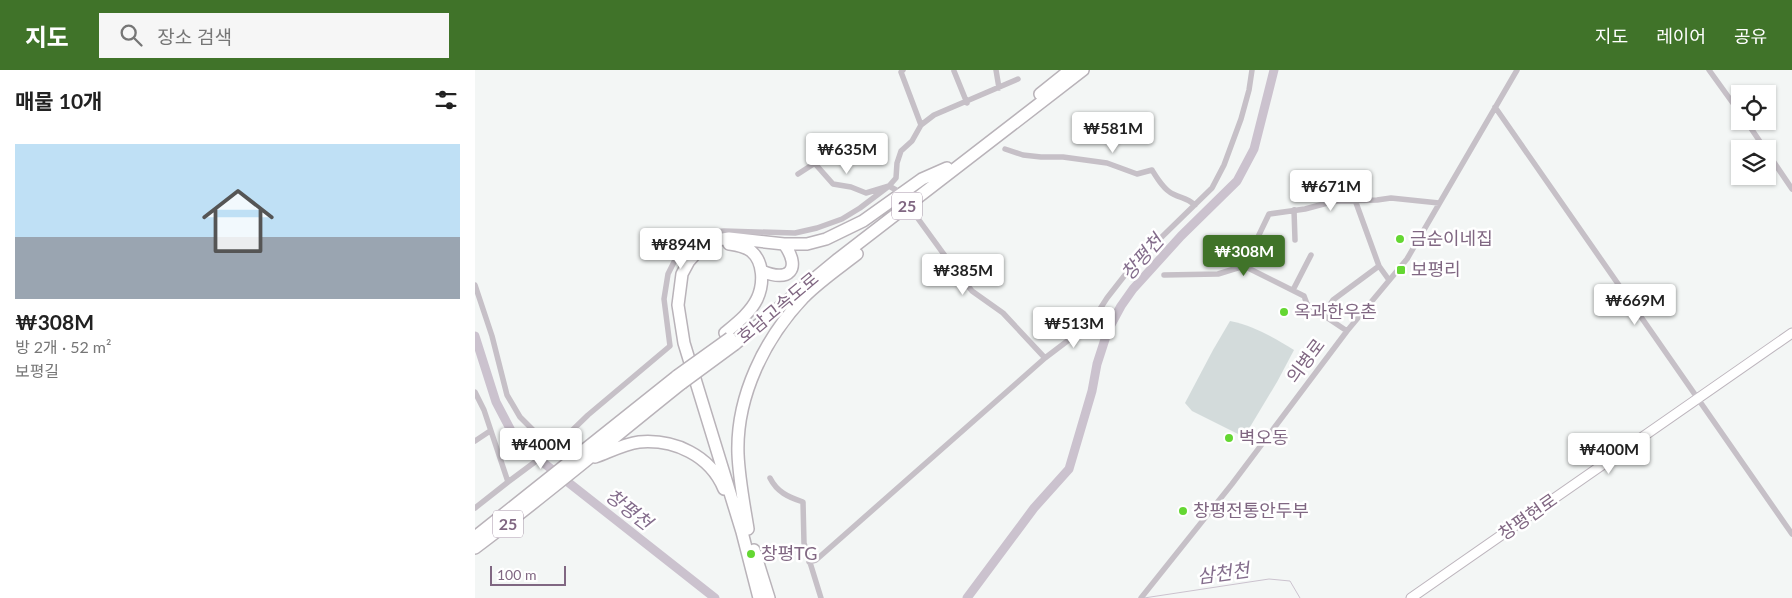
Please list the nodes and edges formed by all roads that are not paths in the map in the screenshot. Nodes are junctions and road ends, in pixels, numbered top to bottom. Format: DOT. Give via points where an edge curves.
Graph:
graph roads {
  1 [pos="996,70"];
  2 [pos="1070,70"];
  3 [pos="1083,70"];
  4 [pos="1252,70"];
  5 [pos="1517,70"];
  6 [pos="1709,70"];
  7 [pos="900,71"];
  8 [pos="953,71"];
  9 [pos="1018,79"];
  10 [pos="999,88"];
  11 [pos="1731,101"];
  12 [pos="967,103"];
  13 [pos="1495,107"];
  14 [pos="921,125"];
  15 [pos="1005,149"];
  16 [pos="810,158"];
  17 [pos="815,163"];
  18 [pos="1776,165"];
  19 [pos="947,168"];
  20 [pos="798,174"];
  21 [pos="889,186"];
  22 [pos="1792,189"];
  23 [pos="896,190"];
  24 [pos="1355,200"];
  25 [pos="1439,203"];
  26 [pos="1195,205"];
  27 [pos="911,209"];
  28 [pos="1294,210"];
  29 [pos="888,220"];
  30 [pos="1295,240"];
  31 [pos="784,244"];
  32 [pos="1311,255"];
  33 [pos="1244,266"];
  34 [pos="1379,266"];
  35 [pos="762,271"];
  36 [pos="1164,275"];
  37 [pos="1389,280"];
  38 [pos="475,286"];
  39 [pos="1293,290"];
  40 [pos="1323,315"];
  41 [pos="1347,331"];
  42 [pos="1792,333"];
  43 [pos="730,338"];
  44 [pos="1045,358"];
  45 [pos="476,395"];
  46 [pos="1698,399"];
  47 [pos="490,431"];
  48 [pos="475,441"];
  49 [pos="552,448"];
  50 [pos="582,458"];
  51 [pos="770,478"];
  52 [pos="508,482"];
  53 [pos="536,496"];
  54 [pos="475,508"];
  55 [pos="745,532"];
  56 [pos="1792,534"];
  57 [pos="475,537"];
  58 [pos="475,548"];
  59 [pos="809,562"];
  60 [pos="759,598"];
  61 [pos="769,598"];
  62 [pos="821,598"];
  63 [pos="1141,598"];
  64 [pos="1411,598"];
  1 -- 10 [label="street"];
  2 -- 19 [label="highway, 호남고속도로 / 25"];
  3 -- 29 [label="highway, 호남고속도로 / 25"];
  4 -- 26 [label="street" via="1241,119 1224,165 1212,188"];
  5 -- 13 [label="street, 의병로"];
  6 -- 11 [label="street"];
  7 -- 14 [label="street"];
  8 -- 12 [label="street"];
  9 -- 10 [label="street"];
  10 -- 12 [label="street"];
  12 -- 14 [label="street" via="935,115"];
  13 -- 25 [label="street, 의병로"];
  13 -- 46 [label="street"];
  14 -- 21 [label="street" via="912,141 901,151 896,178"];
  15 -- 26 [label="street" via="1023,155 1107,163 1137,174 1152,170 1172,194 1188,198"];
  16 -- 17 [label="street"];
  17 -- 20 [label="street"];
  17 -- 21 [label="street" via="833,184 866,193"];
  18 -- 22 [label="street"];
  19 -- 31 [label="highway" via="922,179 846,230 807,244"];
  19 -- 43 [label="highway, 호남고속도로 / 25" via="837,250"];
  21 -- 23 [label="street"];
  21 -- 49 [label="street" via="860,208 817,228 795,233 724,231 707,233 691,241 679,252 668,274 664,300 670,346"];
  24 -- 25 [label="street" via="1391,198"];
  24 -- 28 [label="street" via="1335,200"];
  24 -- 34 [label="street"];
  25 -- 37 [label="street, 의병로" via="1410,254"];
  26 -- 44 [label="street" via="1132,266 1091,323"];
  27 -- 44 [label="street" via="972,291 1003,313"];
  28 -- 30 [label="street"];
  28 -- 33 [label="street" via="1269,214"];
  29 -- 43 [label="highway, 호남고속도로 / 25"];
  29 -- 55 [label="highway" via="867,246 815,287 782,323 752,378 739,430"];
  31 -- 35 [label="highway" via="792,255 791,269 781,276"];
  31 -- 55 [label="highway" via="729,238 711,241 689,261 680,286 678,305 684,343"];
  32 -- 39 [label="street"];
  33 -- 36 [label="street" via="1218,274"];
  33 -- 39 [label="street"];
  34 -- 37 [label="street"];
  34 -- 40 [label="street" via="1333,300"];
  35 -- 43 [label="highway" via="757,299"];
  35 -- 55 [label="highway" via="757,259 741,246 715,246 695,263 686,291 685,312 692,346 713,410"];
  37 -- 41 [label="street, 의병로"];
  38 -- 49 [label="street" via="507,395 520,417"];
  39 -- 40 [label="street"];
  40 -- 41 [label="street"];
  41 -- 63 [label="street, 의병로"];
  42 -- 46 [label="main road, 창평현로"];
  43 -- 50 [label="highway, 호남고속도로 / 25, bridge"];
  44 -- 59 [label="street" via="816,560"];
  45 -- 47 [label="street"];
  46 -- 56 [label="street"];
  46 -- 64 [label="main road, 창평현로"];
  47 -- 48 [label="street"];
  47 -- 52 [label="street"];
  49 -- 52 [label="street"];
  50 -- 53 [label="highway, 호남고속도로 / 25"];
  50 -- 55 [label="highway" via="637,442 659,442 689,451 717,475"];
  51 -- 59 [label="street" via="775,488 803,502 804,542"];
  52 -- 54 [label="street"];
  53 -- 57 [label="highway, 호남고속도로 / 25"];
  53 -- 58 [label="highway, 호남고속도로 / 25"];
  55 -- 60 [label="highway"];
  55 -- 61 [label="highway"];
  59 -- 62 [label="street"];
}
